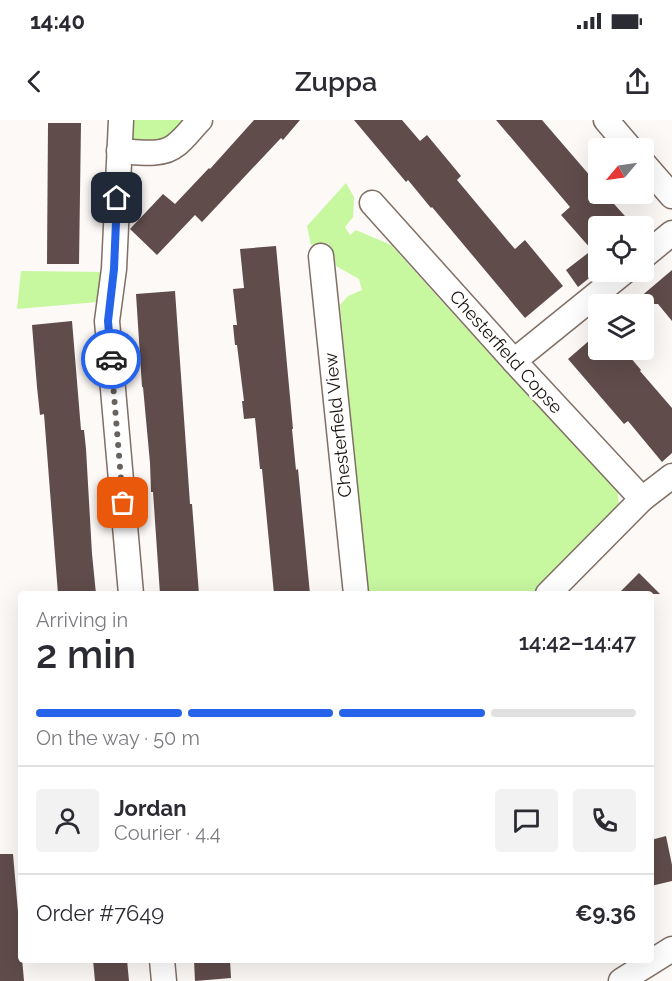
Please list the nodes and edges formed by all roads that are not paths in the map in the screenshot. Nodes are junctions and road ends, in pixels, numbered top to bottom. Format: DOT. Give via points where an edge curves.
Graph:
graph roads {
  1 [pos="121,120"];
  2 [pos="200,120"];
  3 [pos="606,120"];
  4 [pos="621,138"];
  5 [pos="119,151"];
  6 [pos="654,175"];
  7 [pos="672,196"];
  8 [pos="372,203"];
  9 [pos="672,233"];
  10 [pos="654,248"];
  11 [pos="321,256"];
  12 [pos="612,282"];
  13 [pos="514,361"];
  14 [pos="672,476"];
  15 [pos="642,499"];
  16 [pos="131,591"];
  17 [pos="356,591"];
  18 [pos="551,591"];
  19 [pos="672,949"];
  20 [pos="162,963"];
  21 [pos="654,963"];
  22 [pos="654,963"];
  23 [pos="634,978"];
  24 [pos="164,981"];
  1 -- 5 [label="street"];
  2 -- 5 [label="street" via="166,150"];
  3 -- 4 [label="street"];
  5 -- 16 [label="street" via="108,321"];
  6 -- 7 [label="street"];
  8 -- 13 [label="street, Chesterfield Copse"];
  9 -- 10 [label="street"];
  11 -- 17 [label="street, Chesterfield View"];
  12 -- 13 [label="street"];
  13 -- 15 [label="street, Chesterfield Copse"];
  14 -- 15 [label="street"];
  15 -- 18 [label="street"];
  19 -- 21 [label="street"];
  20 -- 24 [label="street"];
  22 -- 23 [label="street"];
}
